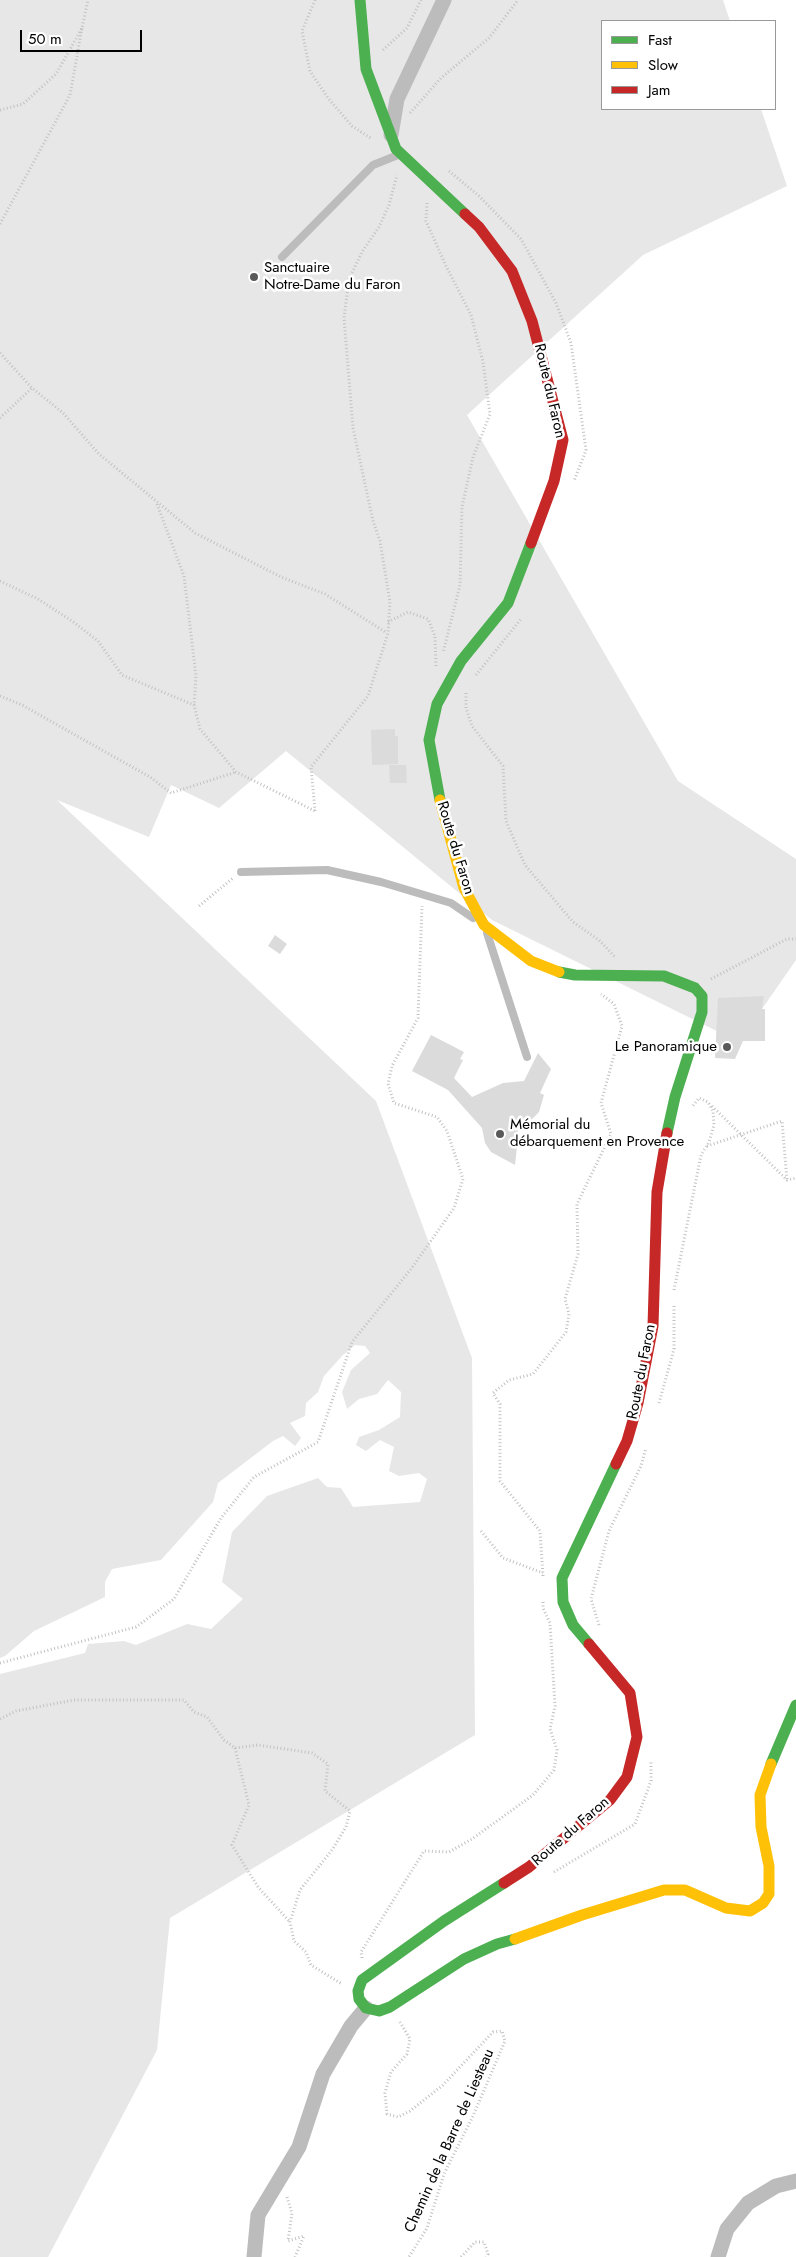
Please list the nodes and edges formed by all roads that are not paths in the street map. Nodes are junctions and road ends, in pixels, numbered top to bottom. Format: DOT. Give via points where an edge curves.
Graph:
graph roads {
  1 [pos="360,0"];
  2 [pos="444,0"];
  3 [pos="391,135"];
  4 [pos="400,155"];
  5 [pos="282,257"];
  6 [pos="241,872"];
  7 [pos="484,925"];
  8 [pos="526,1057"];
  9 [pos="796,1705"];
  10 [pos="366,2008"];
  11 [pos="796,2181"];
  12 [pos="254,2257"];
  13 [pos="718,2257"];
  1 -- 3 [label="street, Route du Faron" via="366,69"];
  2 -- 3 [label="street" via="397,99"];
  3 -- 4 [label="street, Route du Faron"];
  4 -- 5 [label="lane" via="374,165"];
  4 -- 7 [label="street, Route du Faron" via="479,227 512,271 532,321 563,440 554,481 508,603 461,661 437,704 429,740 441,804 464,888"];
  6 -- 7 [label="lane" via="327,870 451,903"];
  7 -- 8 [label="lane"];
  7 -- 10 [label="street, Route du Faron" via="531,961 551,971 608,977 664,976 699,992 702,1012 675,1097 658,1182 653,1326 638,1403 627,1441 562,1578 563,1602 573,1625 630,1693 637,1737 627,1776 604,1805 529,1867 444,1921 360,1985 359,1999"];
  9 -- 10 [label="street" via="760,1795 761,1827 769,1866 769,1894 763,1903 750,1911 726,1908 685,1890 664,1890 497,1944 464,1959 390,2007 379,2011"];
  10 -- 12 [label="street" via="351,2026 323,2074 299,2147 258,2215"];
  11 -- 13 [label="street" via="776,2186 748,2203 727,2229"];
}
